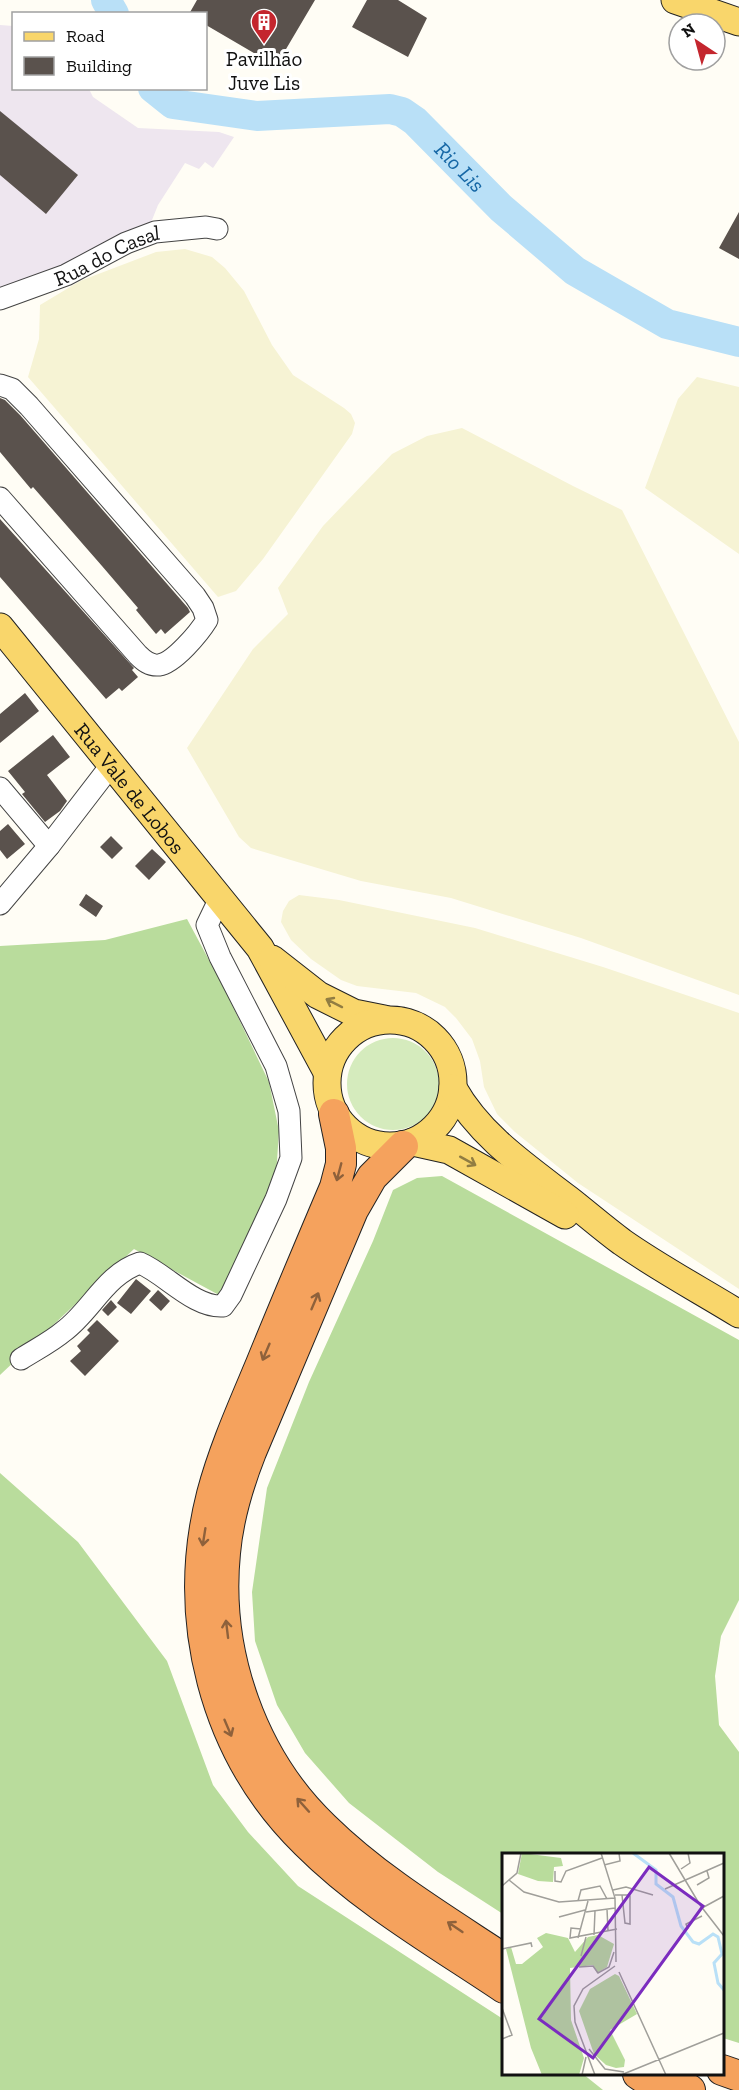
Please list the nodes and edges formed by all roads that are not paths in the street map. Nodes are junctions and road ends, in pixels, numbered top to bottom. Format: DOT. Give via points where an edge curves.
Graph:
graph roads {
  1 [pos="675,0"];
  2 [pos="739,22"];
  3 [pos="217,229"];
  4 [pos="0,299"];
  5 [pos="0,386"];
  6 [pos="0,498"];
  7 [pos="0,627"];
  8 [pos="112,765"];
  9 [pos="0,788"];
  10 [pos="49,846"];
  11 [pos="220,898"];
  12 [pos="0,904"];
  13 [pos="260,948"];
  14 [pos="390,1020"];
  15 [pos="327,1072"];
  16 [pos="453,1088"];
  17 [pos="334,1114"];
  18 [pos="408,1144"];
  19 [pos="623,1242"];
  20 [pos="739,1314"];
  21 [pos="21,1359"];
  22 [pos="502,1958"];
  23 [pos="502,1987"];
  24 [pos="724,2070"];
  25 [pos="625,2075"];
  26 [pos="641,2075"];
  27 [pos="669,2075"];
  28 [pos="739,2076"];
  29 [pos="640,2090"];
  30 [pos="662,2090"];
  31 [pos="690,2090"];
  1 -- 2 [label="main road"];
  3 -- 4 [label="street, Rua do Casal" via="155,232 66,275"];
  5 -- 6 [label="street" via="12,389 29,406 195,596 207,620 168,662 148,664"];
  7 -- 8 [label="main road, Rua Vale de Lobos"];
  8 -- 10 [label="street"];
  8 -- 11 [label="main road, Rua Vale de Lobos"];
  9 -- 10 [label="street"];
  10 -- 12 [label="street"];
  11 -- 13 [label="main road, Rua Vale de Lobos"];
  11 -- 21 [label="street" via="207,925 276,1066 289,1111 291,1158 276,1199 223,1305 211,1306 140,1263 124,1270 106,1286 66,1330"];
  14 -- 13 [label="main road, one-way" via="354,1013 318,995"];
  13 -- 15 [label="main road"];
  14 -- 15 [label="main road" via="356,1029 343,1040"];
  14 -- 16 [label="main road" via="411,1023 430,1034 444,1051 452,1071"];
  15 -- 17 [label="main road" via="327,1093"];
  16 -- 18 [label="main road" via="441,1121 429,1134"];
  16 -- 19 [label="main road" via="466,1110 499,1145"];
  17 -- 18 [label="main road" via="356,1138 387,1147"];
  17 -- 23 [label="highway, one-way" via="341,1148 334,1187 235,1426 212,1495 200,1579 207,1661 222,1714 246,1767 293,1830 377,1902"];
  18 -- 19 [label="main road, one-way" via="449,1150 580,1223"];
  22 -- 18 [label="highway, one-way" via="365,1863 298,1800 274,1767 243,1704 226,1615 228,1527 242,1475 353,1210 372,1177"];
  19 -- 20 [label="main road"];
  24 -- 28 [label="highway"];
  25 -- 29 [label="highway"];
  26 -- 30 [label="highway"];
  27 -- 31 [label="highway"];
}
